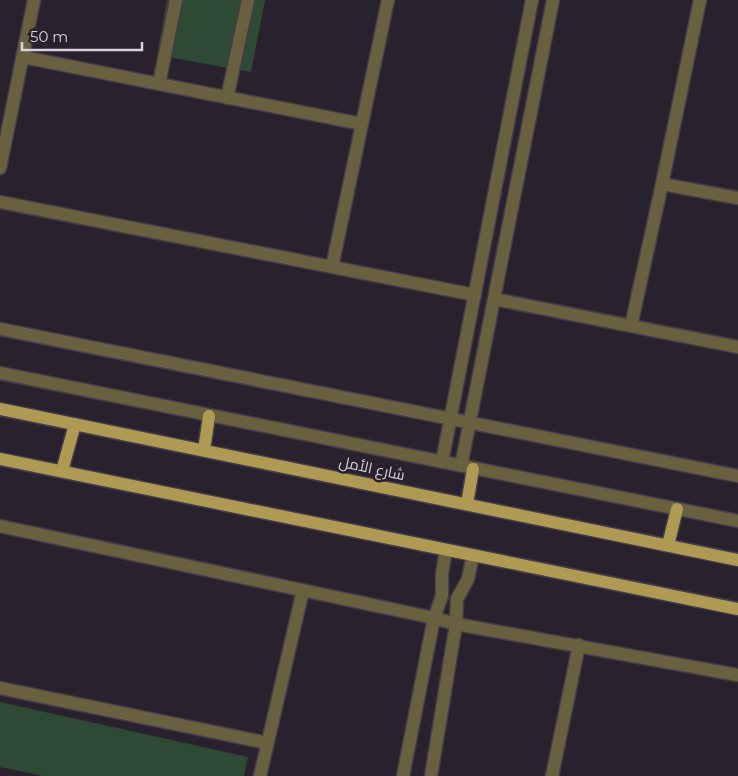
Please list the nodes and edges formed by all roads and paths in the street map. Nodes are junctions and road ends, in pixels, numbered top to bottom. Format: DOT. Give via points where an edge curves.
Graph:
graph roads {
  1 [pos="34,0"];
  2 [pos="176,0"];
  3 [pos="248,0"];
  4 [pos="388,0"];
  5 [pos="532,0"];
  6 [pos="553,0"];
  7 [pos="700,0"];
  8 [pos="23,57"];
  9 [pos="159,84"];
  10 [pos="227,98"];
  11 [pos="362,124"];
  12 [pos="0,168"];
  13 [pos="662,184"];
  14 [pos="738,198"];
  15 [pos="0,202"];
  16 [pos="332,267"];
  17 [pos="475,296"];
  18 [pos="494,299"];
  19 [pos="631,326"];
  20 [pos="0,329"];
  21 [pos="738,347"];
  22 [pos="0,372"];
  23 [pos="0,409"];
  24 [pos="209,416"];
  25 [pos="451,419"];
  26 [pos="469,422"];
  27 [pos="75,424"];
  28 [pos="204,450"];
  29 [pos="0,458"];
  30 [pos="442,462"];
  31 [pos="467,467"];
  32 [pos="62,471"];
  33 [pos="738,476"];
  34 [pos="467,504"];
  35 [pos="677,509"];
  36 [pos="738,521"];
  37 [pos="0,526"];
  38 [pos="668,545"];
  39 [pos="446,550"];
  40 [pos="473,555"];
  41 [pos="738,560"];
  42 [pos="303,590"];
  43 [pos="738,609"];
  44 [pos="434,618"];
  45 [pos="456,624"];
  46 [pos="579,645"];
  47 [pos="738,675"];
  48 [pos="0,688"];
  49 [pos="268,743"];
  50 [pos="260,776"];
  51 [pos="403,776"];
  52 [pos="431,776"];
  53 [pos="552,776"];
  1 -- 8 [label="street"];
  2 -- 9 [label="street"];
  3 -- 10 [label="street"];
  4 -- 11 [label="street"];
  5 -- 17 [label="street"];
  6 -- 18 [label="street"];
  7 -- 13 [label="street"];
  8 -- 9 [label="street"];
  8 -- 12 [label="street"];
  9 -- 10 [label="street"];
  10 -- 11 [label="street"];
  11 -- 16 [label="street"];
  13 -- 14 [label="street"];
  13 -- 19 [label="street"];
  15 -- 16 [label="street"];
  16 -- 17 [label="street"];
  17 -- 25 [label="street"];
  18 -- 19 [label="street"];
  18 -- 26 [label="street"];
  19 -- 21 [label="street"];
  20 -- 25 [label="street"];
  22 -- 24 [label="street"];
  23 -- 27 [label="main road, شارع الأمل"];
  24 -- 28 [label="main road"];
  24 -- 30 [label="street"];
  25 -- 26 [label="street"];
  25 -- 30 [label="street"];
  26 -- 31 [label="street"];
  26 -- 33 [label="street"];
  27 -- 28 [label="main road, شارع الأمل"];
  27 -- 32 [label="main road"];
  28 -- 34 [label="main road, شارع الأمل"];
  29 -- 32 [label="main road"];
  30 -- 31 [label="street"];
  31 -- 34 [label="main road"];
  31 -- 35 [label="street"];
  32 -- 39 [label="main road"];
  34 -- 38 [label="main road, شارع الأمل"];
  35 -- 36 [label="street"];
  35 -- 38 [label="main road"];
  37 -- 42 [label="street"];
  38 -- 41 [label="main road, شارع الأمل"];
  39 -- 40 [label="main road"];
  39 -- 44 [label="street" via="442,596"];
  40 -- 43 [label="main road"];
  40 -- 45 [label="street" via="468,579 457,599"];
  42 -- 44 [label="street"];
  42 -- 49 [label="street"];
  44 -- 45 [label="street"];
  44 -- 51 [label="street"];
  45 -- 46 [label="street"];
  45 -- 52 [label="street"];
  46 -- 47 [label="street"];
  46 -- 53 [label="street"];
  48 -- 49 [label="street"];
  49 -- 50 [label="street"];
}
